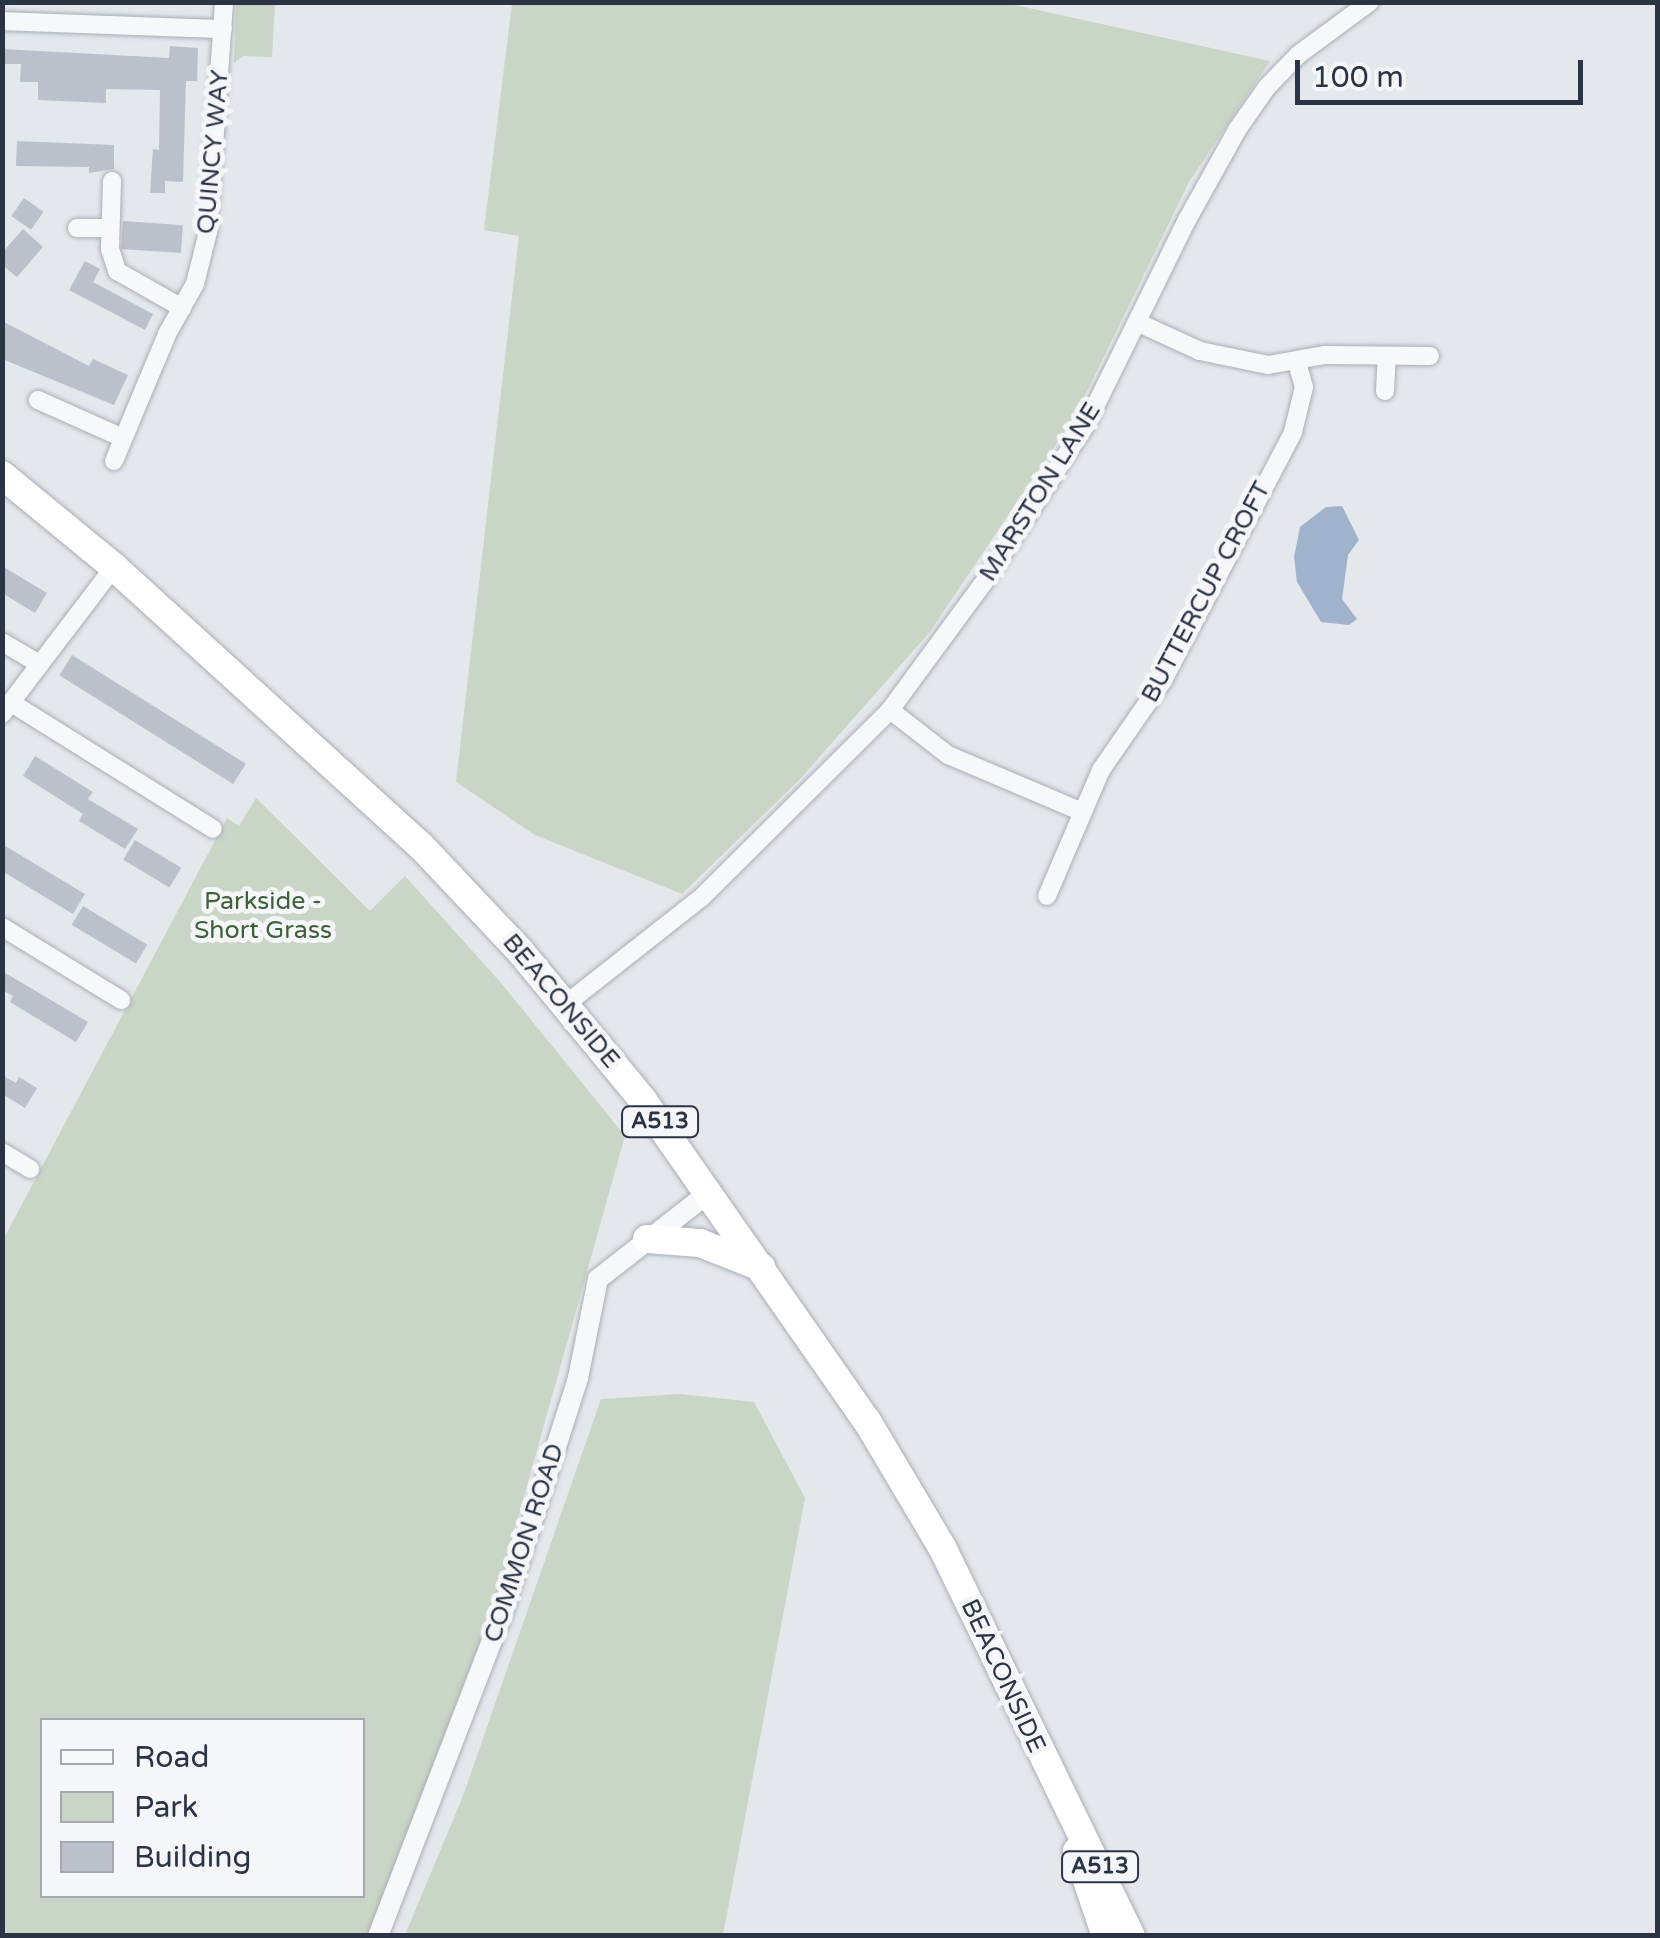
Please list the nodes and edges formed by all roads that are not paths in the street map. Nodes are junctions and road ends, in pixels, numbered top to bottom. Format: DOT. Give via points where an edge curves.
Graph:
graph roads {
  1 [pos="224,2"];
  2 [pos="1370,2"];
  3 [pos="2,21"];
  4 [pos="223,29"];
  5 [pos="112,181"];
  6 [pos="77,228"];
  7 [pos="110,228"];
  8 [pos="182,308"];
  9 [pos="1139,322"];
  10 [pos="1430,356"];
  11 [pos="1386,358"];
  12 [pos="1297,362"];
  13 [pos="1385,390"];
  14 [pos="38,400"];
  15 [pos="123,438"];
  16 [pos="114,461"];
  17 [pos="2,474"];
  18 [pos="114,567"];
  19 [pos="2,642"];
  20 [pos="38,663"];
  21 [pos="6,708"];
  22 [pos="890,710"];
  23 [pos="1082,812"];
  24 [pos="213,829"];
  25 [pos="1048,896"];
  26 [pos="2,927"];
  27 [pos="121,1000"];
  28 [pos="566,1004"];
  29 [pos="2,1152"];
  30 [pos="30,1169"];
  31 [pos="711,1191"];
  32 [pos="647,1239"];
  33 [pos="762,1268"];
  34 [pos="1062,1802"];
  35 [pos="378,1936"];
  36 [pos="1106,1936"];
  37 [pos="1131,1936"];
  1 -- 4 [label="street, QUINCY WAY"];
  2 -- 9 [label="street, MARSTON LANE" via="1267,87 1187,220"];
  3 -- 4 [label="street"];
  4 -- 8 [label="street, QUINCY WAY" via="208,232"];
  5 -- 7 [label="street"];
  6 -- 7 [label="street"];
  7 -- 8 [label="street" via="117,271"];
  8 -- 15 [label="street, QUINCY WAY"];
  9 -- 12 [label="street" via="1228,360"];
  9 -- 22 [label="street, MARSTON LANE" via="1088,421 1011,541"];
  10 -- 11 [label="street"];
  11 -- 12 [label="street" via="1325,355"];
  11 -- 13 [label="street"];
  12 -- 23 [label="street, BUTTERCUP CROFT" via="1304,387 1292,432 1162,682 1112,751"];
  14 -- 15 [label="street"];
  15 -- 16 [label="street, QUINCY WAY"];
  17 -- 18 [label="highway, BEACONSIDE / A513"];
  18 -- 20 [label="street"];
  18 -- 28 [label="highway, BEACONSIDE / A513" via="422,846"];
  19 -- 20 [label="street"];
  20 -- 21 [label="street"];
  21 -- 24 [label="street"];
  22 -- 23 [label="street" via="948,754"];
  22 -- 28 [label="street, MARSTON LANE" via="756,847"];
  23 -- 25 [label="street, BUTTERCUP CROFT"];
  26 -- 27 [label="street"];
  28 -- 31 [label="highway, BEACONSIDE / A513"];
  29 -- 30 [label="street"];
  31 -- 32 [label="street, COMMON ROAD"];
  31 -- 33 [label="highway, BEACONSIDE / A513"];
  32 -- 33 [label="highway" via="700,1243"];
  32 -- 35 [label="street, COMMON ROAD" via="598,1278 578,1378 503,1612"];
  33 -- 34 [label="highway, BEACONSIDE / A513" via="867,1421 943,1550"];
  34 -- 36 [label="highway, BEACONSIDE / A513"];
  34 -- 37 [label="highway, BEACONSIDE / A513"];
}
